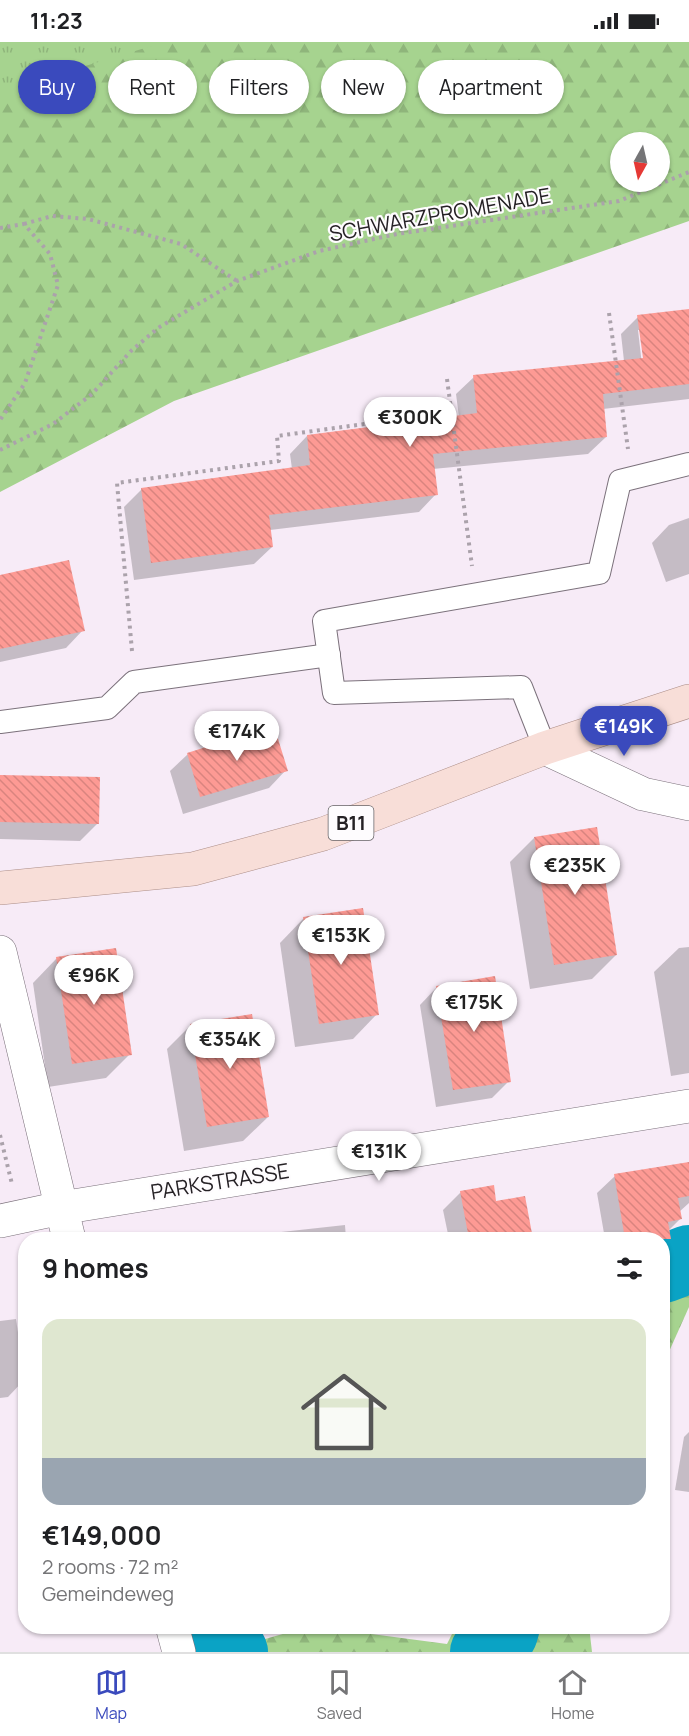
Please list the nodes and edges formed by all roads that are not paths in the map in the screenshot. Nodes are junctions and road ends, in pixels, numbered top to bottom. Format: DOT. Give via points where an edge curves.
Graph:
graph roads {
  1 [pos="689,464"];
  2 [pos="329,655"];
  3 [pos="689,701"];
  4 [pos="0,722"];
  5 [pos="545,748"];
  6 [pos="689,804"];
  7 [pos="0,888"];
  8 [pos="0,952"];
  9 [pos="689,1106"];
  10 [pos="61,1208"];
  11 [pos="10,1218"];
  12 [pos="67,1232"];
  13 [pos="174,1634"];
  14 [pos="179,1652"];
  1 -- 2 [label="lane" via="620,481 599,573 324,621"];
  2 -- 4 [label="lane" via="134,682 107,708"];
  2 -- 5 [label="lane" via="334,693 521,687"];
  3 -- 5 [label="main road, B11"];
  5 -- 6 [label="street" via="643,795"];
  5 -- 7 [label="main road, B11" via="323,834 193,869"];
  8 -- 10 [label="street"];
  9 -- 10 [label="street, PARKSTRASSE"];
  10 -- 11 [label="street, PARKSTRASSE"];
  10 -- 12 [label="street"];
  13 -- 14 [label="street"];
}
